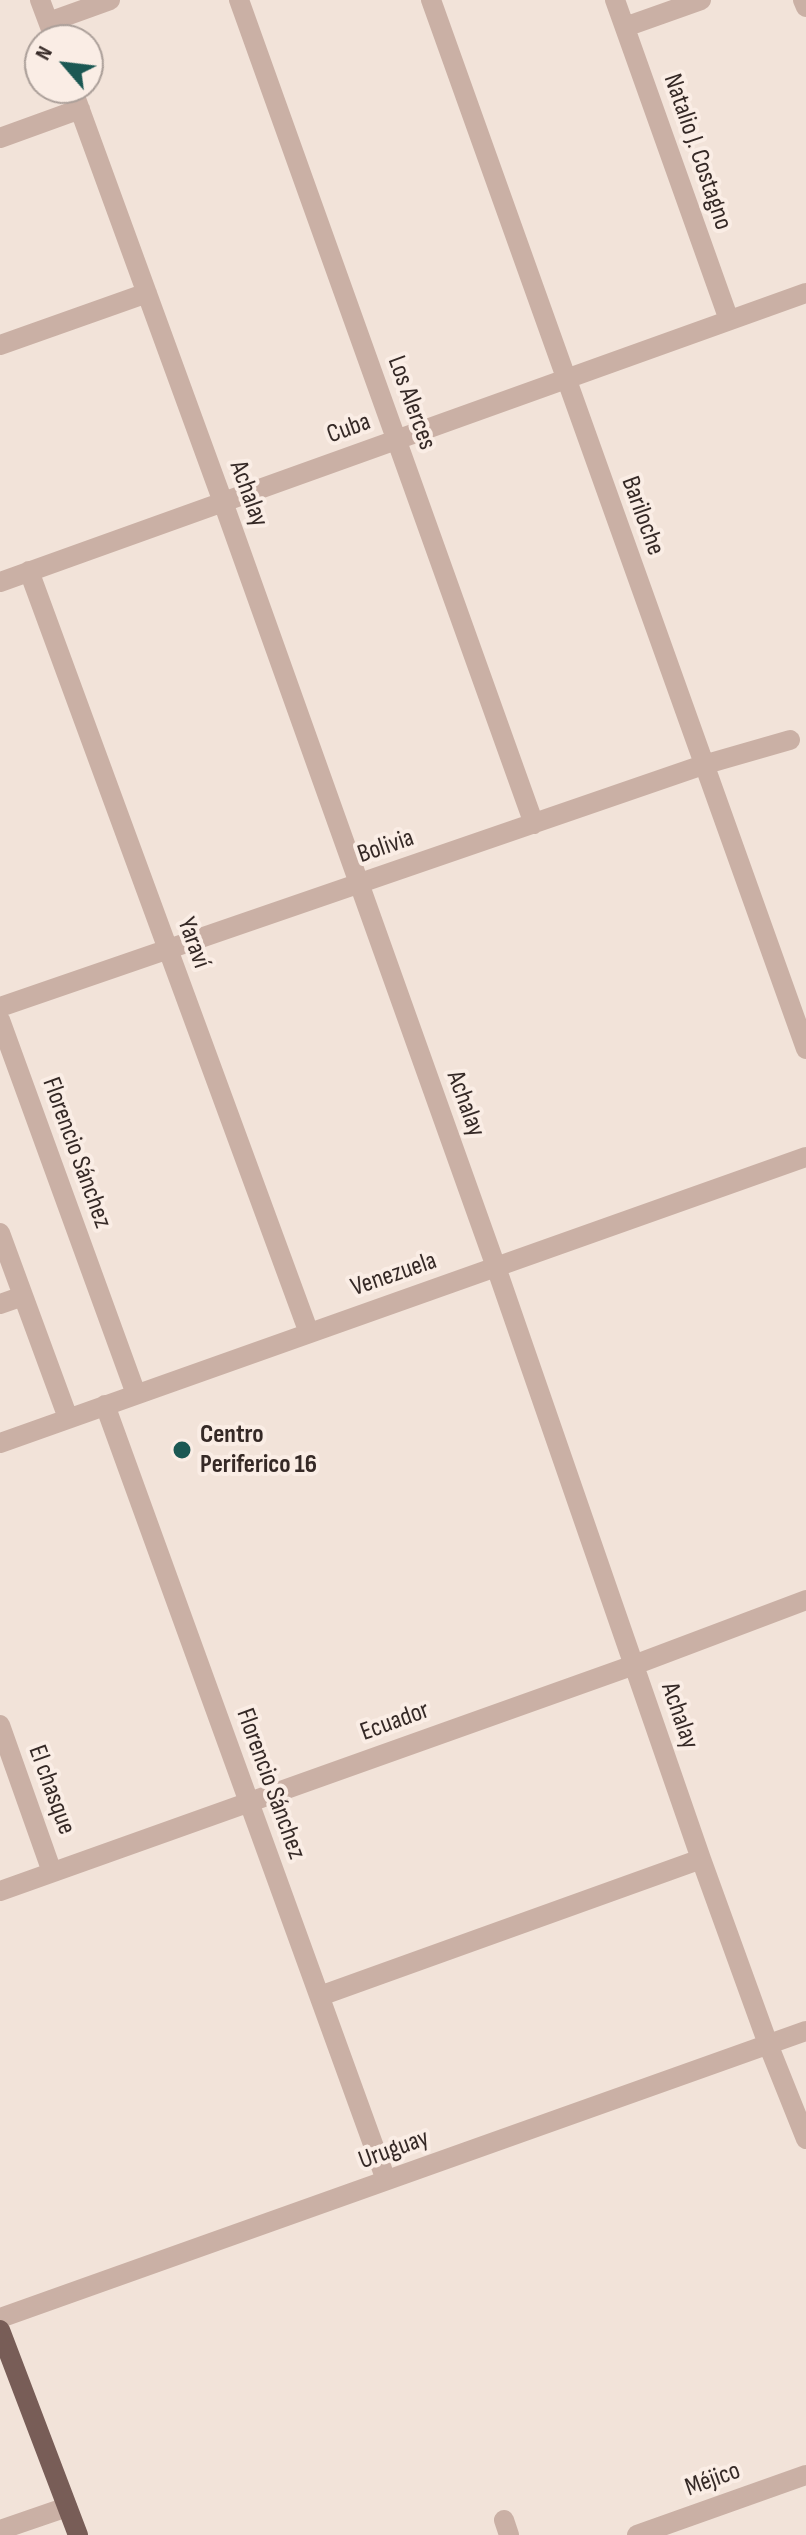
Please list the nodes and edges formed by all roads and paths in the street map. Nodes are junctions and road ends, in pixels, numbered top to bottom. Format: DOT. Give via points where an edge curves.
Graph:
graph roads {
  1 [pos="40,0"];
  2 [pos="110,0"];
  3 [pos="239,0"];
  4 [pos="431,0"];
  5 [pos="615,0"];
  6 [pos="701,0"];
  7 [pos="803,0"];
  8 [pos="806,7"];
  9 [pos="49,24"];
  10 [pos="65,24"];
  11 [pos="625,27"];
  12 [pos="78,104"];
  13 [pos="80,109"];
  14 [pos="0,138"];
  15 [pos="147,293"];
  16 [pos="806,293"];
  17 [pos="729,320"];
  18 [pos="0,345"];
  19 [pos="566,379"];
  20 [pos="397,439"];
  21 [pos="223,502"];
  22 [pos="29,571"];
  23 [pos="0,582"];
  24 [pos="790,740"];
  25 [pos="703,765"];
  26 [pos="534,824"];
  27 [pos="359,884"];
  28 [pos="168,949"];
  29 [pos="0,1007"];
  30 [pos="0,1020"];
  31 [pos="806,1049"];
  32 [pos="806,1157"];
  33 [pos="0,1233"];
  34 [pos="496,1267"];
  35 [pos="23,1296"];
  36 [pos="0,1304"];
  37 [pos="309,1333"];
  38 [pos="136,1394"];
  39 [pos="105,1405"];
  40 [pos="68,1418"];
  41 [pos="0,1443"];
  42 [pos="806,1600"];
  43 [pos="634,1665"];
  44 [pos="0,1725"];
  45 [pos="4,1751"];
  46 [pos="249,1802"];
  47 [pos="701,1859"];
  48 [pos="52,1872"];
  49 [pos="0,1891"];
  50 [pos="320,1996"];
  51 [pos="806,2031"];
  52 [pos="768,2044"];
  53 [pos="806,2139"];
  54 [pos="386,2180"];
  55 [pos="0,2318"];
  56 [pos="0,2330"];
  57 [pos="806,2475"];
  58 [pos="67,2507"];
  59 [pos="0,2530"];
  60 [pos="78,2535"];
  61 [pos="637,2535"];
  1 -- 9 [label="street"];
  2 -- 10 [label="street"];
  3 -- 20 [label="street, Los Alerces"];
  4 -- 19 [label="street, Bariloche"];
  5 -- 11 [label="street, Natalio J. Costagno"];
  6 -- 11 [label="street"];
  7 -- 8 [label="street"];
  11 -- 17 [label="street, Natalio J. Costagno"];
  12 -- 13 [label="street, Achalay"];
  13 -- 14 [label="street"];
  13 -- 15 [label="street, Achalay"];
  15 -- 18 [label="street"];
  15 -- 21 [label="street, Achalay"];
  16 -- 17 [label="street, Cuba"];
  17 -- 19 [label="street, Cuba"];
  19 -- 20 [label="street, Cuba"];
  19 -- 25 [label="street, Bariloche"];
  20 -- 21 [label="street, Cuba"];
  20 -- 26 [label="street, Los Alerces"];
  21 -- 22 [label="street, Cuba"];
  21 -- 27 [label="street, Achalay"];
  22 -- 23 [label="street, Cuba"];
  22 -- 28 [label="street, Yaraví"];
  24 -- 25 [label="street, Bolivia"];
  25 -- 26 [label="street, Bolivia"];
  25 -- 31 [label="street, Bariloche"];
  26 -- 27 [label="street, Bolivia"];
  27 -- 28 [label="street, Bolivia"];
  27 -- 34 [label="street, Achalay"];
  28 -- 29 [label="street, Bolivia"];
  28 -- 37 [label="street, Yaraví"];
  30 -- 38 [label="street, Florencio Sánchez"];
  32 -- 34 [label="street, Venezuela"];
  33 -- 35 [label="street"];
  34 -- 37 [label="street, Venezuela"];
  34 -- 43 [label="street, Achalay"];
  35 -- 36 [label="street"];
  35 -- 40 [label="street"];
  37 -- 38 [label="street, Venezuela"];
  38 -- 39 [label="street, Venezuela"];
  39 -- 40 [label="street, Venezuela"];
  39 -- 46 [label="street, Florencio Sánchez"];
  40 -- 41 [label="street, Venezuela"];
  42 -- 43 [label="street, Ecuador"];
  43 -- 46 [label="street, Ecuador"];
  43 -- 47 [label="street, Achalay"];
  44 -- 45 [label="street, El chasque"];
  45 -- 48 [label="street, El chasque"];
  46 -- 48 [label="street, Ecuador"];
  46 -- 50 [label="street, Florencio Sánchez"];
  47 -- 50 [label="street"];
  47 -- 52 [label="street, Achalay"];
  48 -- 49 [label="street, Ecuador"];
  50 -- 54 [label="street, Florencio Sánchez"];
  51 -- 52 [label="street, Uruguay"];
  52 -- 53 [label="street, Achalay"];
  52 -- 54 [label="street, Uruguay"];
  54 -- 55 [label="street, Uruguay"];
  56 -- 58 [label="main road"];
  57 -- 61 [label="street, Méjico"];
  58 -- 59 [label="street"];
  58 -- 60 [label="main road"];
}
